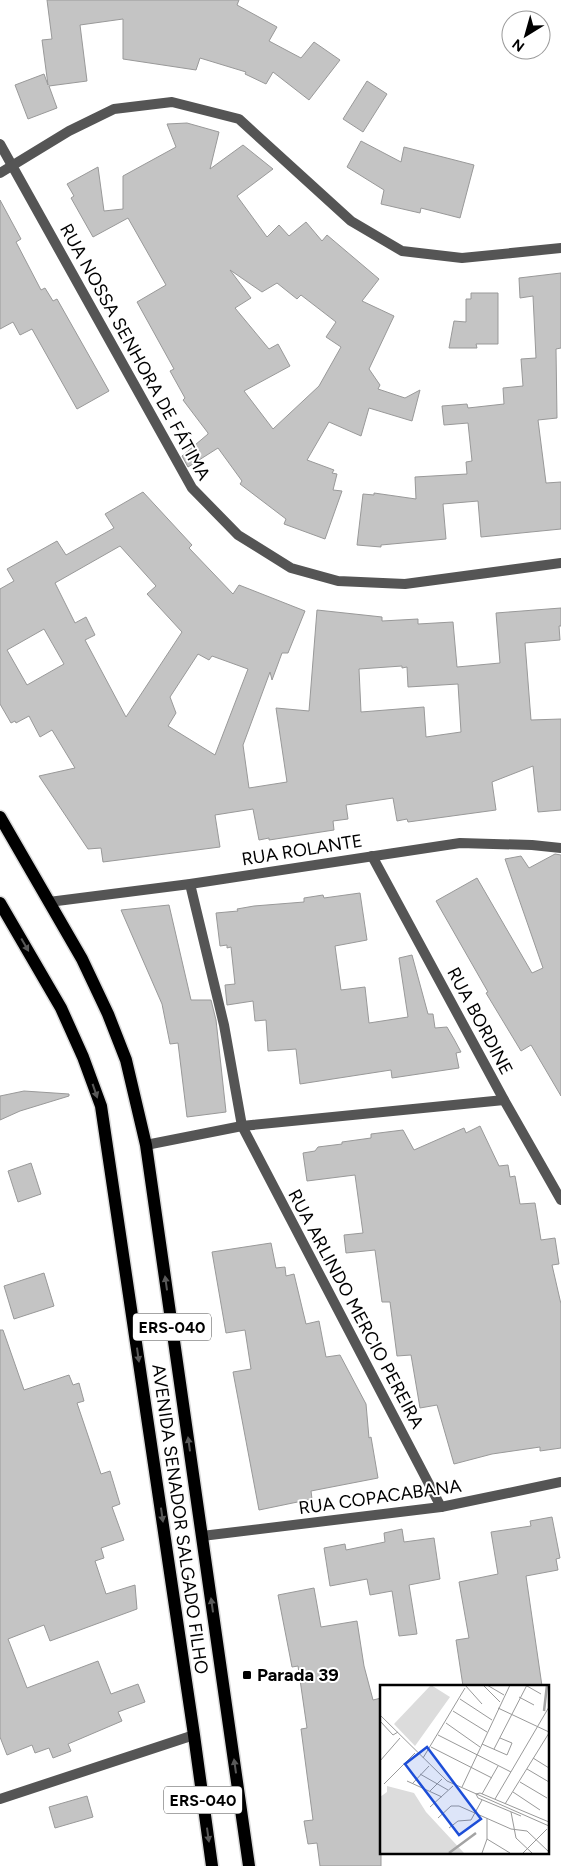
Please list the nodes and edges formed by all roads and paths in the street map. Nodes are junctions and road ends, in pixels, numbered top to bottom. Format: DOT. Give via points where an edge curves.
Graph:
graph roads {
  1 [pos="0,144"];
  2 [pos="13,166"];
  3 [pos="0,173"];
  4 [pos="561,248"];
  5 [pos="561,563"];
  6 [pos="0,818"];
  7 [pos="561,848"];
  8 [pos="372,856"];
  9 [pos="190,884"];
  10 [pos="48,902"];
  11 [pos="0,903"];
  12 [pos="504,1100"];
  13 [pos="242,1126"];
  14 [pos="146,1145"];
  15 [pos="561,1200"];
  16 [pos="561,1482"];
  17 [pos="441,1507"];
  18 [pos="202,1536"];
  19 [pos="194,1735"];
  20 [pos="0,1799"];
  21 [pos="212,1866"];
  22 [pos="249,1866"];
  1 -- 2 [label="street, RUA NOSSA SENHORA DE FÁTIMA"];
  2 -- 3 [label="street"];
  2 -- 4 [label="street" via="69,131 114,109 172,102 240,119 351,221 402,251 462,258"];
  2 -- 5 [label="street, RUA NOSSA SENHORA DE FÁTIMA" via="192,488 238,536 292,568 338,581 405,584"];
  6 -- 10 [label="main road, AVENIDA SENADOR SALGADO FILHO / ERS-040"];
  7 -- 8 [label="street, RUA ROLANTE" via="460,844"];
  8 -- 9 [label="street, RUA ROLANTE"];
  8 -- 12 [label="street, RUA BORDINE"];
  9 -- 10 [label="street, RUA ROLANTE"];
  9 -- 13 [label="street, RUA ARLINDO MERCIO PEREIRA" via="224,1025"];
  10 -- 14 [label="main road, AVENIDA SENADOR SALGADO FILHO / ERS-040" via="82,959 108,1014 126,1060"];
  11 -- 19 [label="main road, AVENIDA SENADOR SALGADO FILHO / ERS-040, one-way" via="61,1008 101,1106"];
  12 -- 13 [label="street"];
  12 -- 15 [label="street, RUA BORDINE"];
  13 -- 14 [label="street"];
  13 -- 17 [label="street, RUA ARLINDO MERCIO PEREIRA"];
  18 -- 14 [label="main road, AVENIDA SENADOR SALGADO FILHO / ERS-040, one-way"];
  16 -- 17 [label="street, RUA COPACABANA"];
  17 -- 18 [label="street, RUA COPACABANA"];
  22 -- 18 [label="main road, AVENIDA SENADOR SALGADO FILHO / ERS-040, one-way"];
  19 -- 20 [label="street"];
  19 -- 21 [label="main road, AVENIDA SENADOR SALGADO FILHO / ERS-040, one-way"];
}
